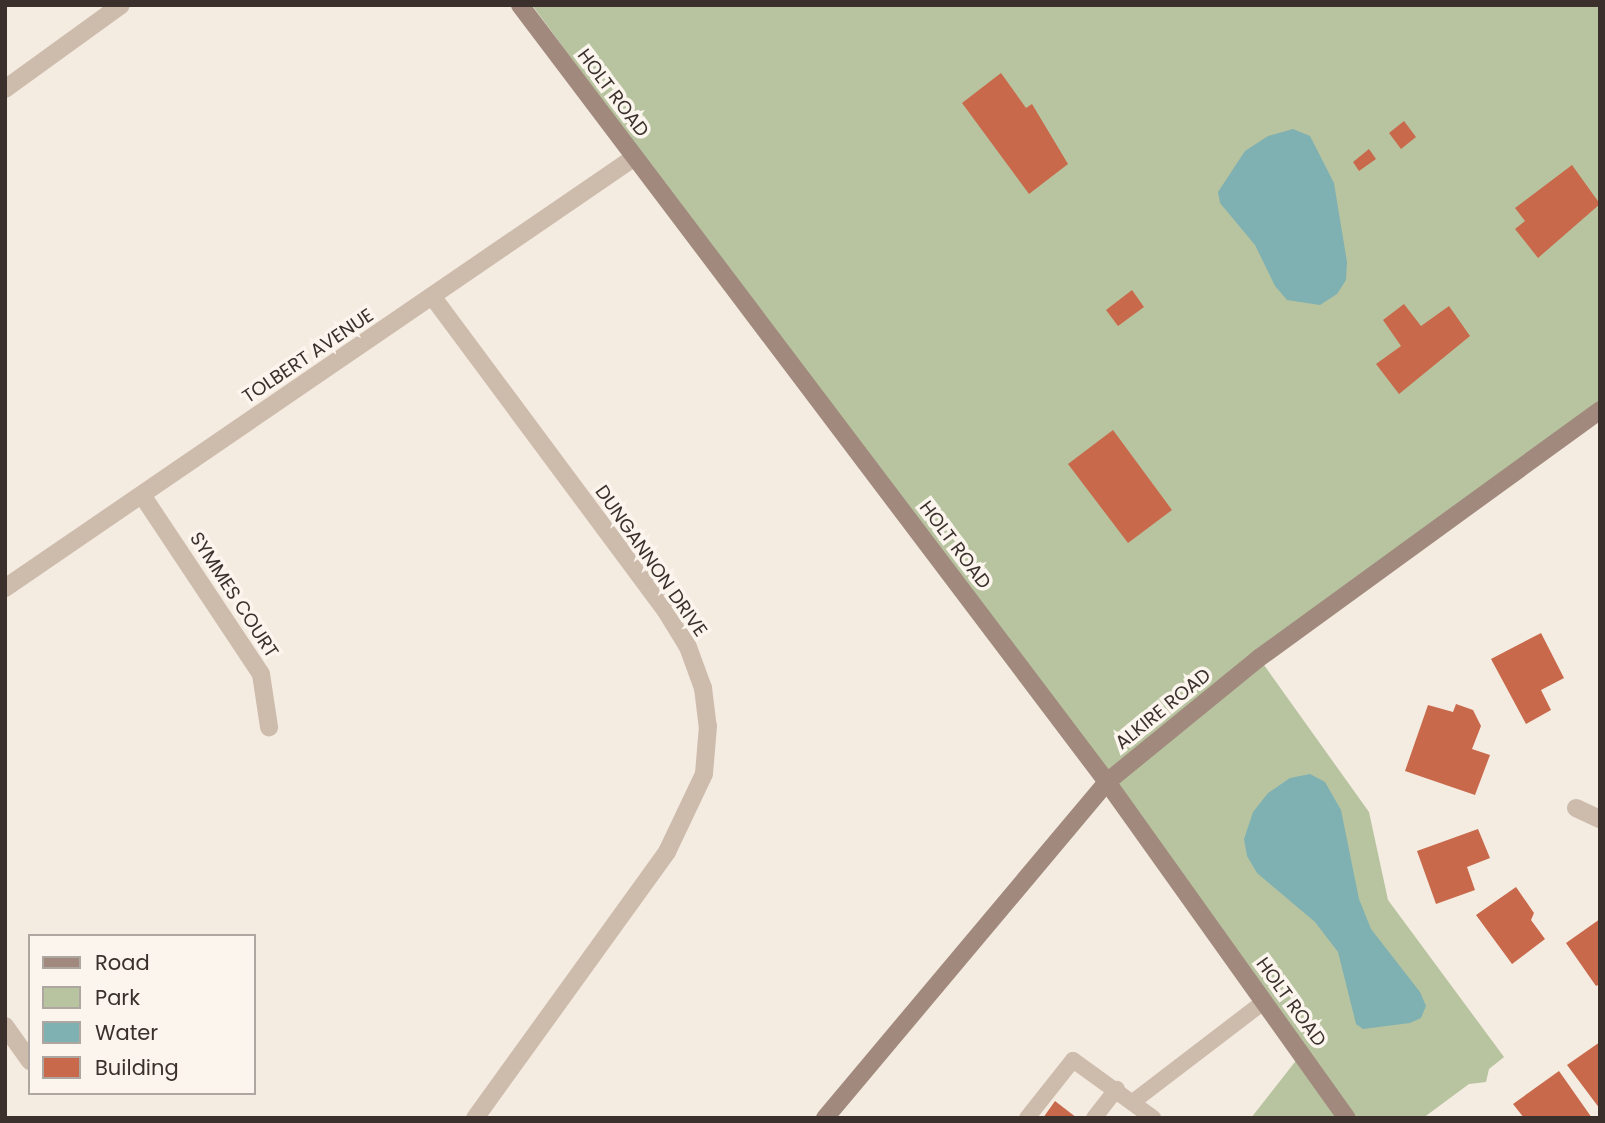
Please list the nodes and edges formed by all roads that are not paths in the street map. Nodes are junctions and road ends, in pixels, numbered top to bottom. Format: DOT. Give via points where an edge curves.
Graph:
graph roads {
  1 [pos="121,5"];
  2 [pos="520,5"];
  3 [pos="5,89"];
  4 [pos="635,157"];
  5 [pos="432,296"];
  6 [pos="1600,410"];
  7 [pos="142,495"];
  8 [pos="5,588"];
  9 [pos="269,727"];
  10 [pos="1107,782"];
  11 [pos="1576,808"];
  12 [pos="1600,819"];
  13 [pos="1265,1001"];
  14 [pos="5,1026"];
  15 [pos="28,1058"];
  16 [pos="1117,1089"];
  17 [pos="1134,1101"];
  18 [pos="1152,1117"];
  19 [pos="475,1118"];
  20 [pos="825,1118"];
  21 [pos="1027,1118"];
  22 [pos="1094,1118"];
  23 [pos="1347,1118"];
  1 -- 3 [label="street"];
  2 -- 4 [label="main road, HOLT ROAD"];
  4 -- 5 [label="street, TOLBERT AVENUE"];
  4 -- 10 [label="main road, HOLT ROAD"];
  5 -- 7 [label="street, TOLBERT AVENUE"];
  5 -- 19 [label="street, DUNGANNON DRIVE" via="666,611 700,678 708,726 704,774 667,852"];
  6 -- 10 [label="main road, ALKIRE ROAD" via="1259,658"];
  7 -- 8 [label="street, TOLBERT AVENUE"];
  7 -- 9 [label="street, SYMMES COURT" via="261,674"];
  10 -- 13 [label="main road, HOLT ROAD"];
  10 -- 20 [label="main road, ALKIRE ROAD"];
  11 -- 12 [label="street"];
  13 -- 17 [label="lane"];
  13 -- 23 [label="main road, HOLT ROAD"];
  14 -- 15 [label="street"];
  16 -- 17 [label="lane"];
  16 -- 21 [label="lane" via="1073,1060"];
  16 -- 22 [label="lane"];
  17 -- 18 [label="lane"];
}
